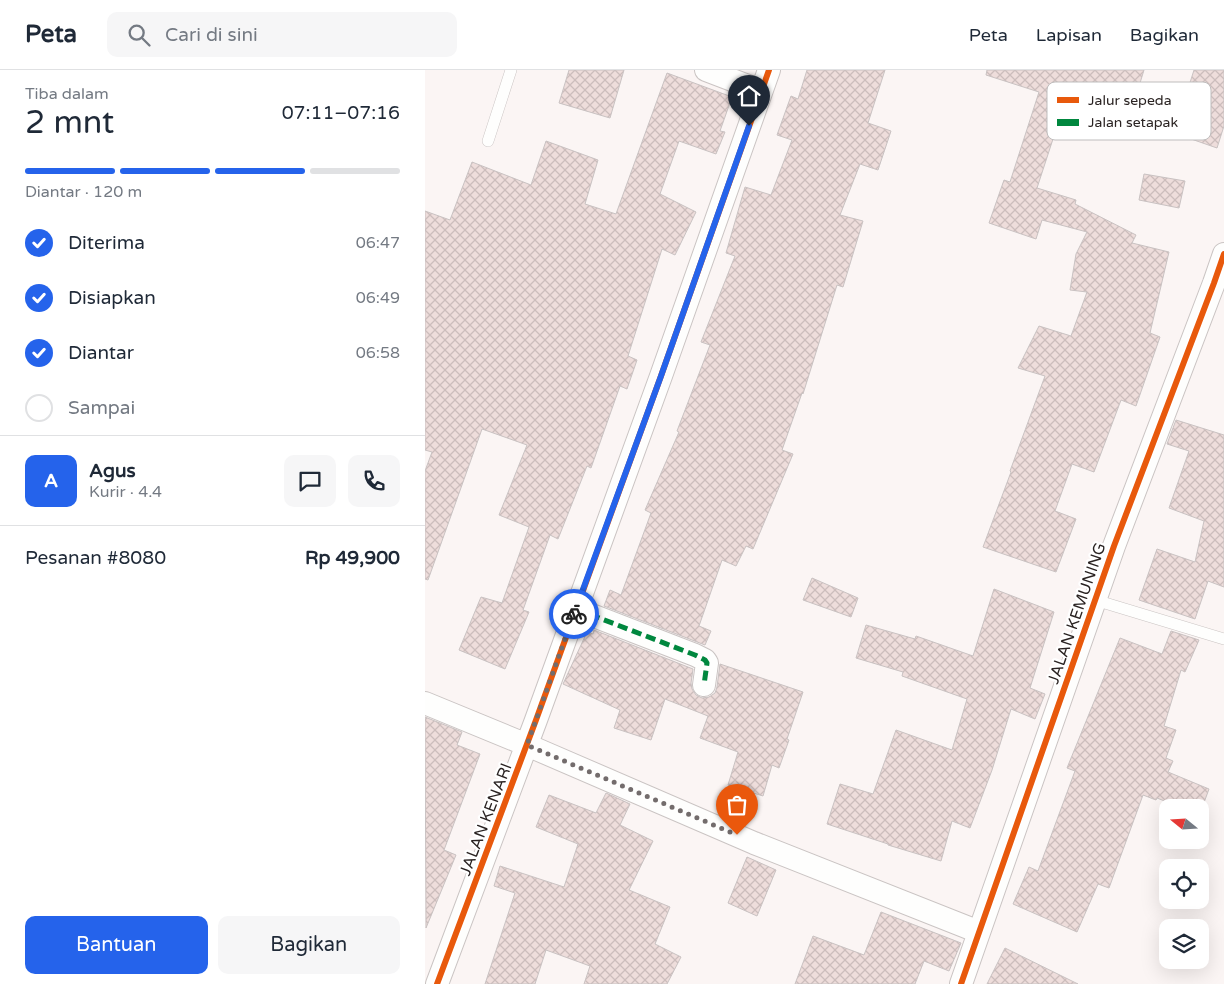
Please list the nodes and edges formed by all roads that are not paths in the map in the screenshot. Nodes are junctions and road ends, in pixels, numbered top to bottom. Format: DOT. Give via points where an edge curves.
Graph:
graph roads {
  1 [pos="511,70"];
  2 [pos="706,70"];
  3 [pos="765,80"];
  4 [pos="488,141"];
  5 [pos="1224,254"];
  6 [pos="1095,600"];
  7 [pos="576,609"];
  8 [pos="1224,639"];
  9 [pos="704,685"];
  10 [pos="425,703"];
  11 [pos="531,735"];
  12 [pos="982,924"];
  13 [pos="437,984"];
  14 [pos="961,984"];
  1 -- 4 [label="lane"];
  2 -- 3 [label="street"];
  3 -- 7 [label="street, JALAN KENARI"];
  5 -- 6 [label="street, JALAN KEMUNING"];
  6 -- 8 [label="lane"];
  6 -- 12 [label="street, JALAN KEMUNING"];
  7 -- 9 [label="street" via="705,660"];
  7 -- 11 [label="street, JALAN KENARI"];
  10 -- 11 [label="street"];
  11 -- 12 [label="street" via="755,843"];
  11 -- 13 [label="street, JALAN KENARI"];
  12 -- 14 [label="street, JALAN KEMUNING"];
}
